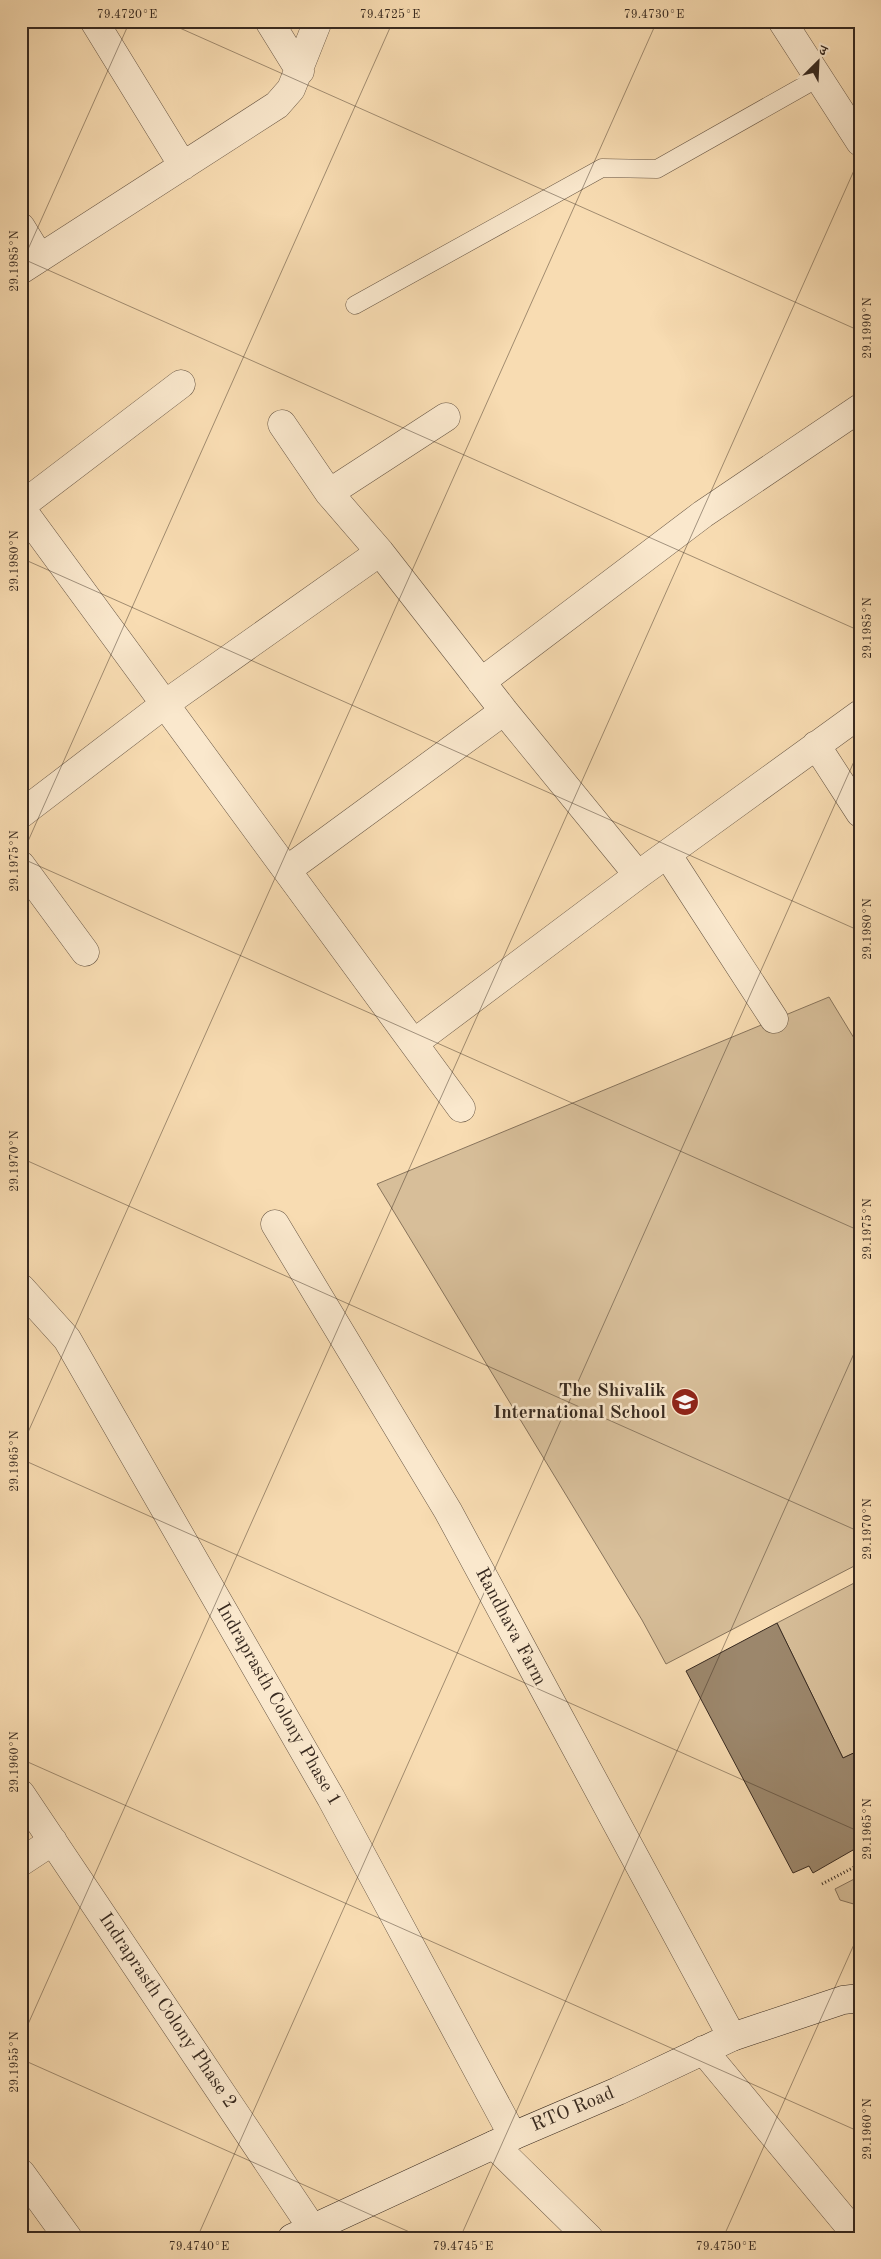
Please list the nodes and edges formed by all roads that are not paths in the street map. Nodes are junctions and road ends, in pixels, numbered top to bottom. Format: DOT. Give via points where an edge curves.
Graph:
graph roads {
  1 [pos="94,21"];
  2 [pos="269,21"];
  3 [pos="318,21"];
  4 [pos="782,21"];
  5 [pos="300,71"];
  6 [pos="818,78"];
  7 [pos="860,142"];
  8 [pos="183,166"];
  9 [pos="21,227"];
  10 [pos="31,264"];
  11 [pos="355,305"];
  12 [pos="181,384"];
  13 [pos="860,408"];
  14 [pos="446,417"];
  15 [pos="282,424"];
  16 [pos="329,493"];
  17 [pos="21,507"];
  18 [pos="380,552"];
  19 [pos="481,682"];
  20 [pos="165,704"];
  21 [pos="504,711"];
  22 [pos="860,714"];
  23 [pos="816,745"];
  24 [pos="860,813"];
  25 [pos="21,814"];
  26 [pos="667,854"];
  27 [pos="21,865"];
  28 [pos="287,870"];
  29 [pos="638,875"];
  30 [pos="85,952"];
  31 [pos="774,1019"];
  32 [pos="414,1043"];
  33 [pos="461,1108"];
  34 [pos="275,1224"];
  35 [pos="21,1288"];
  36 [pos="21,1794"];
  37 [pos="53,1840"];
  38 [pos="21,1862"];
  39 [pos="860,1998"];
  40 [pos="732,2037"];
  41 [pos="704,2050"];
  42 [pos="503,2141"];
  43 [pos="21,2173"];
  44 [pos="301,2235"];
  45 [pos="68,2238"];
  46 [pos="589,2238"];
  47 [pos="859,2238"];
  1 -- 8 [label="street"];
  2 -- 5 [label="street"];
  3 -- 5 [label="street"];
  4 -- 6 [label="street"];
  5 -- 8 [label="street" via="277,104"];
  6 -- 7 [label="street"];
  6 -- 11 [label="lane" via="657,169 602,168"];
  8 -- 10 [label="street"];
  9 -- 10 [label="street"];
  12 -- 17 [label="street"];
  13 -- 19 [label="street" via="703,514"];
  14 -- 16 [label="street"];
  15 -- 16 [label="street"];
  16 -- 18 [label="street"];
  17 -- 20 [label="street"];
  18 -- 19 [label="street"];
  18 -- 20 [label="street"];
  19 -- 21 [label="street"];
  20 -- 25 [label="street"];
  20 -- 28 [label="street"];
  21 -- 28 [label="street"];
  21 -- 29 [label="street"];
  22 -- 23 [label="street"];
  23 -- 24 [label="street"];
  23 -- 26 [label="street"];
  26 -- 29 [label="street"];
  26 -- 31 [label="street"];
  27 -- 30 [label="street"];
  28 -- 32 [label="street"];
  29 -- 32 [label="street"];
  32 -- 33 [label="street"];
  34 -- 40 [label="street, Randhava Farm" via="448,1511"];
  35 -- 42 [label="street, Indraprasth Colony Phase 1" via="66,1339 331,1798"];
  36 -- 37 [label="street, Indraprasth Colony Phase 2"];
  37 -- 38 [label="street"];
  37 -- 44 [label="street, Indraprasth Colony Phase 2"];
  39 -- 40 [label="street, RTO Road" via="843,2000"];
  40 -- 41 [label="street, RTO Road"];
  41 -- 42 [label="street, RTO Road"];
  41 -- 47 [label="street"];
  42 -- 44 [label="street, RTO Road"];
  42 -- 46 [label="street, Indraprasth Colony Phase 1"];
  43 -- 45 [label="street"];
}
